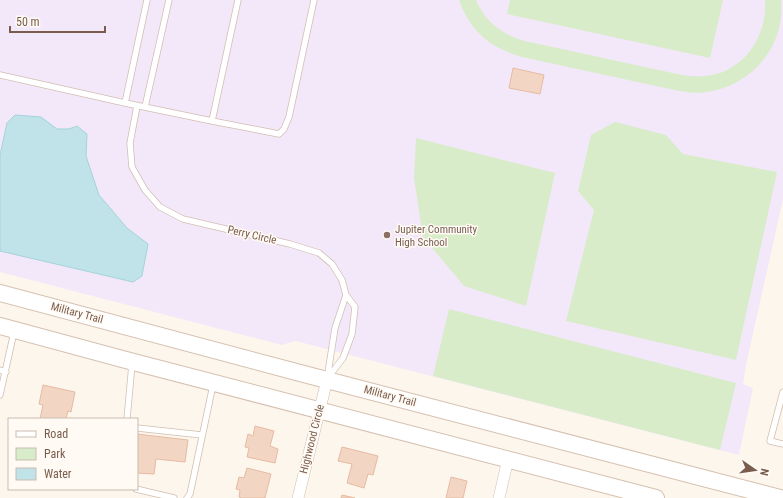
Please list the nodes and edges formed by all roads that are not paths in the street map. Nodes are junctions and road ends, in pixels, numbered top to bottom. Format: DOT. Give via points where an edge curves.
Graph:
graph roads {
  1 [pos="147,0"];
  2 [pos="169,0"];
  3 [pos="238,0"];
  4 [pos="314,0"];
  5 [pos="0,75"];
  6 [pos="125,103"];
  7 [pos="137,106"];
  8 [pos="145,107"];
  9 [pos="212,121"];
  10 [pos="0,293"];
  11 [pos="346,295"];
  12 [pos="7,328"];
  13 [pos="132,361"];
  14 [pos="3,371"];
  15 [pos="327,380"];
  16 [pos="214,382"];
  17 [pos="783,392"];
  18 [pos="0,395"];
  19 [pos="319,410"];
  20 [pos="127,418"];
  21 [pos="138,428"];
  22 [pos="202,435"];
  23 [pos="783,444"];
  24 [pos="508,459"];
  25 [pos="138,489"];
  26 [pos="174,498"];
  27 [pos="187,498"];
  28 [pos="298,498"];
  29 [pos="498,498"];
  30 [pos="656,498"];
  31 [pos="780,498"];
  1 -- 6 [label="lane"];
  2 -- 8 [label="lane"];
  3 -- 9 [label="lane"];
  4 -- 9 [label="lane" via="284,129 279,134"];
  5 -- 6 [label="lane"];
  6 -- 7 [label="lane"];
  7 -- 8 [label="lane"];
  7 -- 11 [label="lane, Perry Circle" via="130,143 132,167 145,190 160,207 183,219 320,253 332,264 342,280"];
  8 -- 9 [label="lane"];
  10 -- 15 [label="main road, Military Trail"];
  11 -- 15 [label="lane" via="335,328"];
  11 -- 15 [label="lane, Perry Circle" via="355,307 352,334 343,358"];
  12 -- 13 [label="main road"];
  12 -- 14 [label="lane"];
  13 -- 16 [label="main road"];
  13 -- 20 [label="lane"];
  14 -- 18 [label="lane"];
  15 -- 19 [label="street, Highwood Circle"];
  15 -- 31 [label="main road, Military Trail"];
  16 -- 19 [label="main road"];
  16 -- 22 [label="lane"];
  17 -- 23 [label="lane" via="770,441"];
  19 -- 24 [label="main road"];
  19 -- 28 [label="street, Highwood Circle"];
  21 -- 22 [label="lane"];
  22 -- 27 [label="lane"];
  24 -- 29 [label="street"];
  24 -- 30 [label="main road" via="615,490"];
  25 -- 26 [label="lane"];
}
